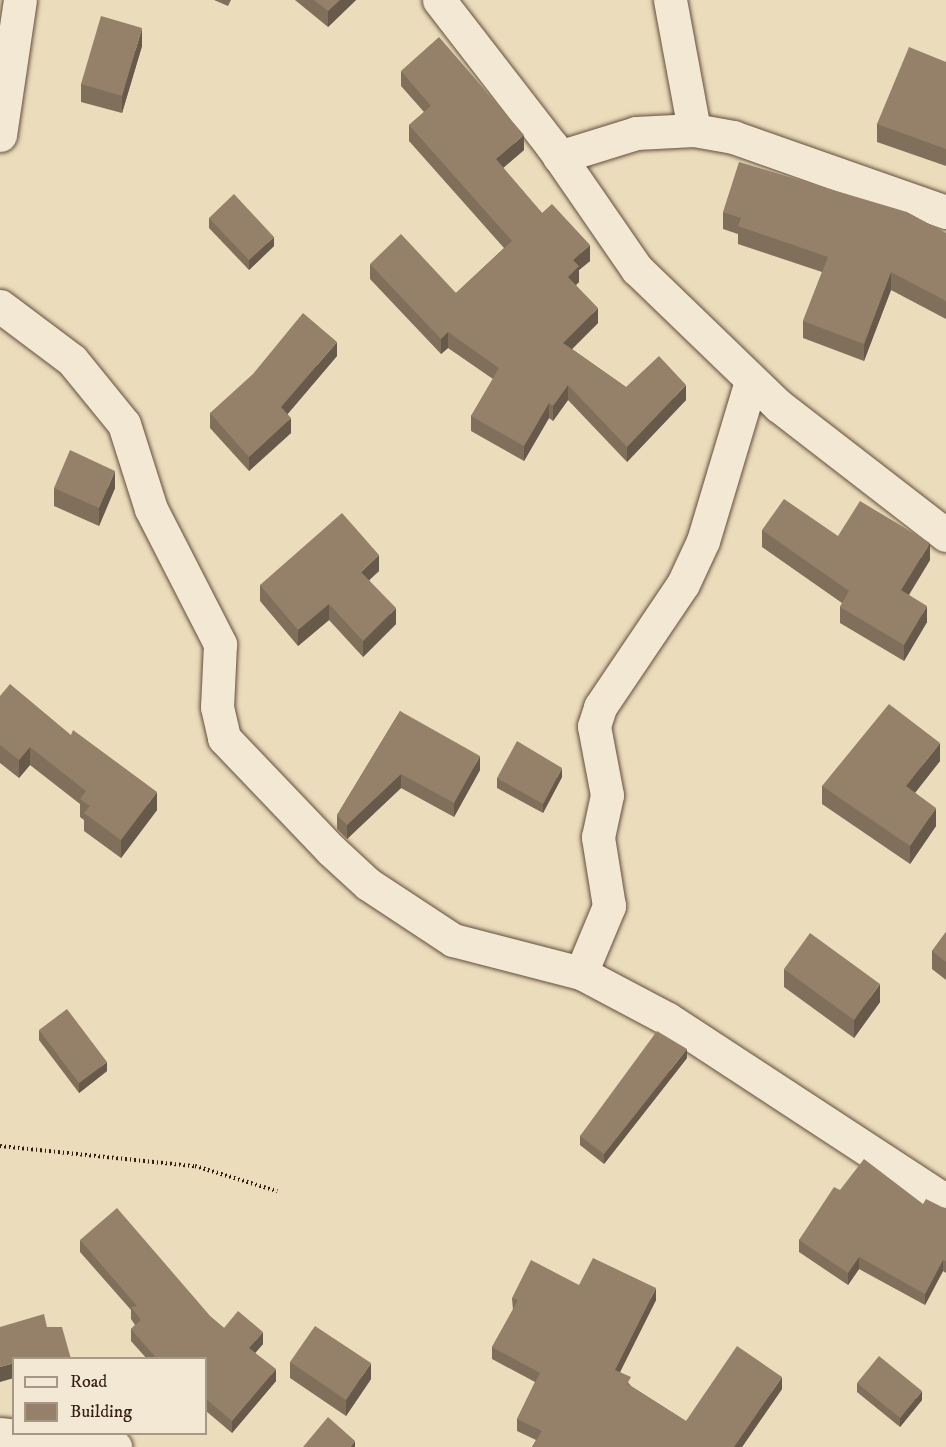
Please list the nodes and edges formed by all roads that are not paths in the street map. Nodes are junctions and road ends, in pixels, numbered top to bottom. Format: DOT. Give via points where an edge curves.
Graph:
graph roads {
  1 [pos="20,0"];
  2 [pos="439,0"];
  3 [pos="670,0"];
  4 [pos="694,130"];
  5 [pos="0,135"];
  6 [pos="559,157"];
  7 [pos="946,212"];
  8 [pos="0,306"];
  9 [pos="751,381"];
  10 [pos="946,535"];
  11 [pos="581,973"];
  12 [pos="946,1201"];
  13 [pos="0,1434"];
  14 [pos="115,1447"];
  1 -- 5 [label="street"];
  2 -- 6 [label="street"];
  3 -- 4 [label="street"];
  4 -- 6 [label="street" via="636,133"];
  4 -- 7 [label="street" via="733,136"];
  6 -- 9 [label="street" via="637,269"];
  8 -- 11 [label="street" via="72,360 124,424 151,509 220,644 223,663 217,707 224,738 368,884 423,923 453,940"];
  9 -- 10 [label="street"];
  9 -- 11 [label="street" via="703,541 683,584 600,707 594,726 607,795 598,837 609,906"];
  11 -- 12 [label="street" via="668,1019"];
  13 -- 14 [label="street"];
}
